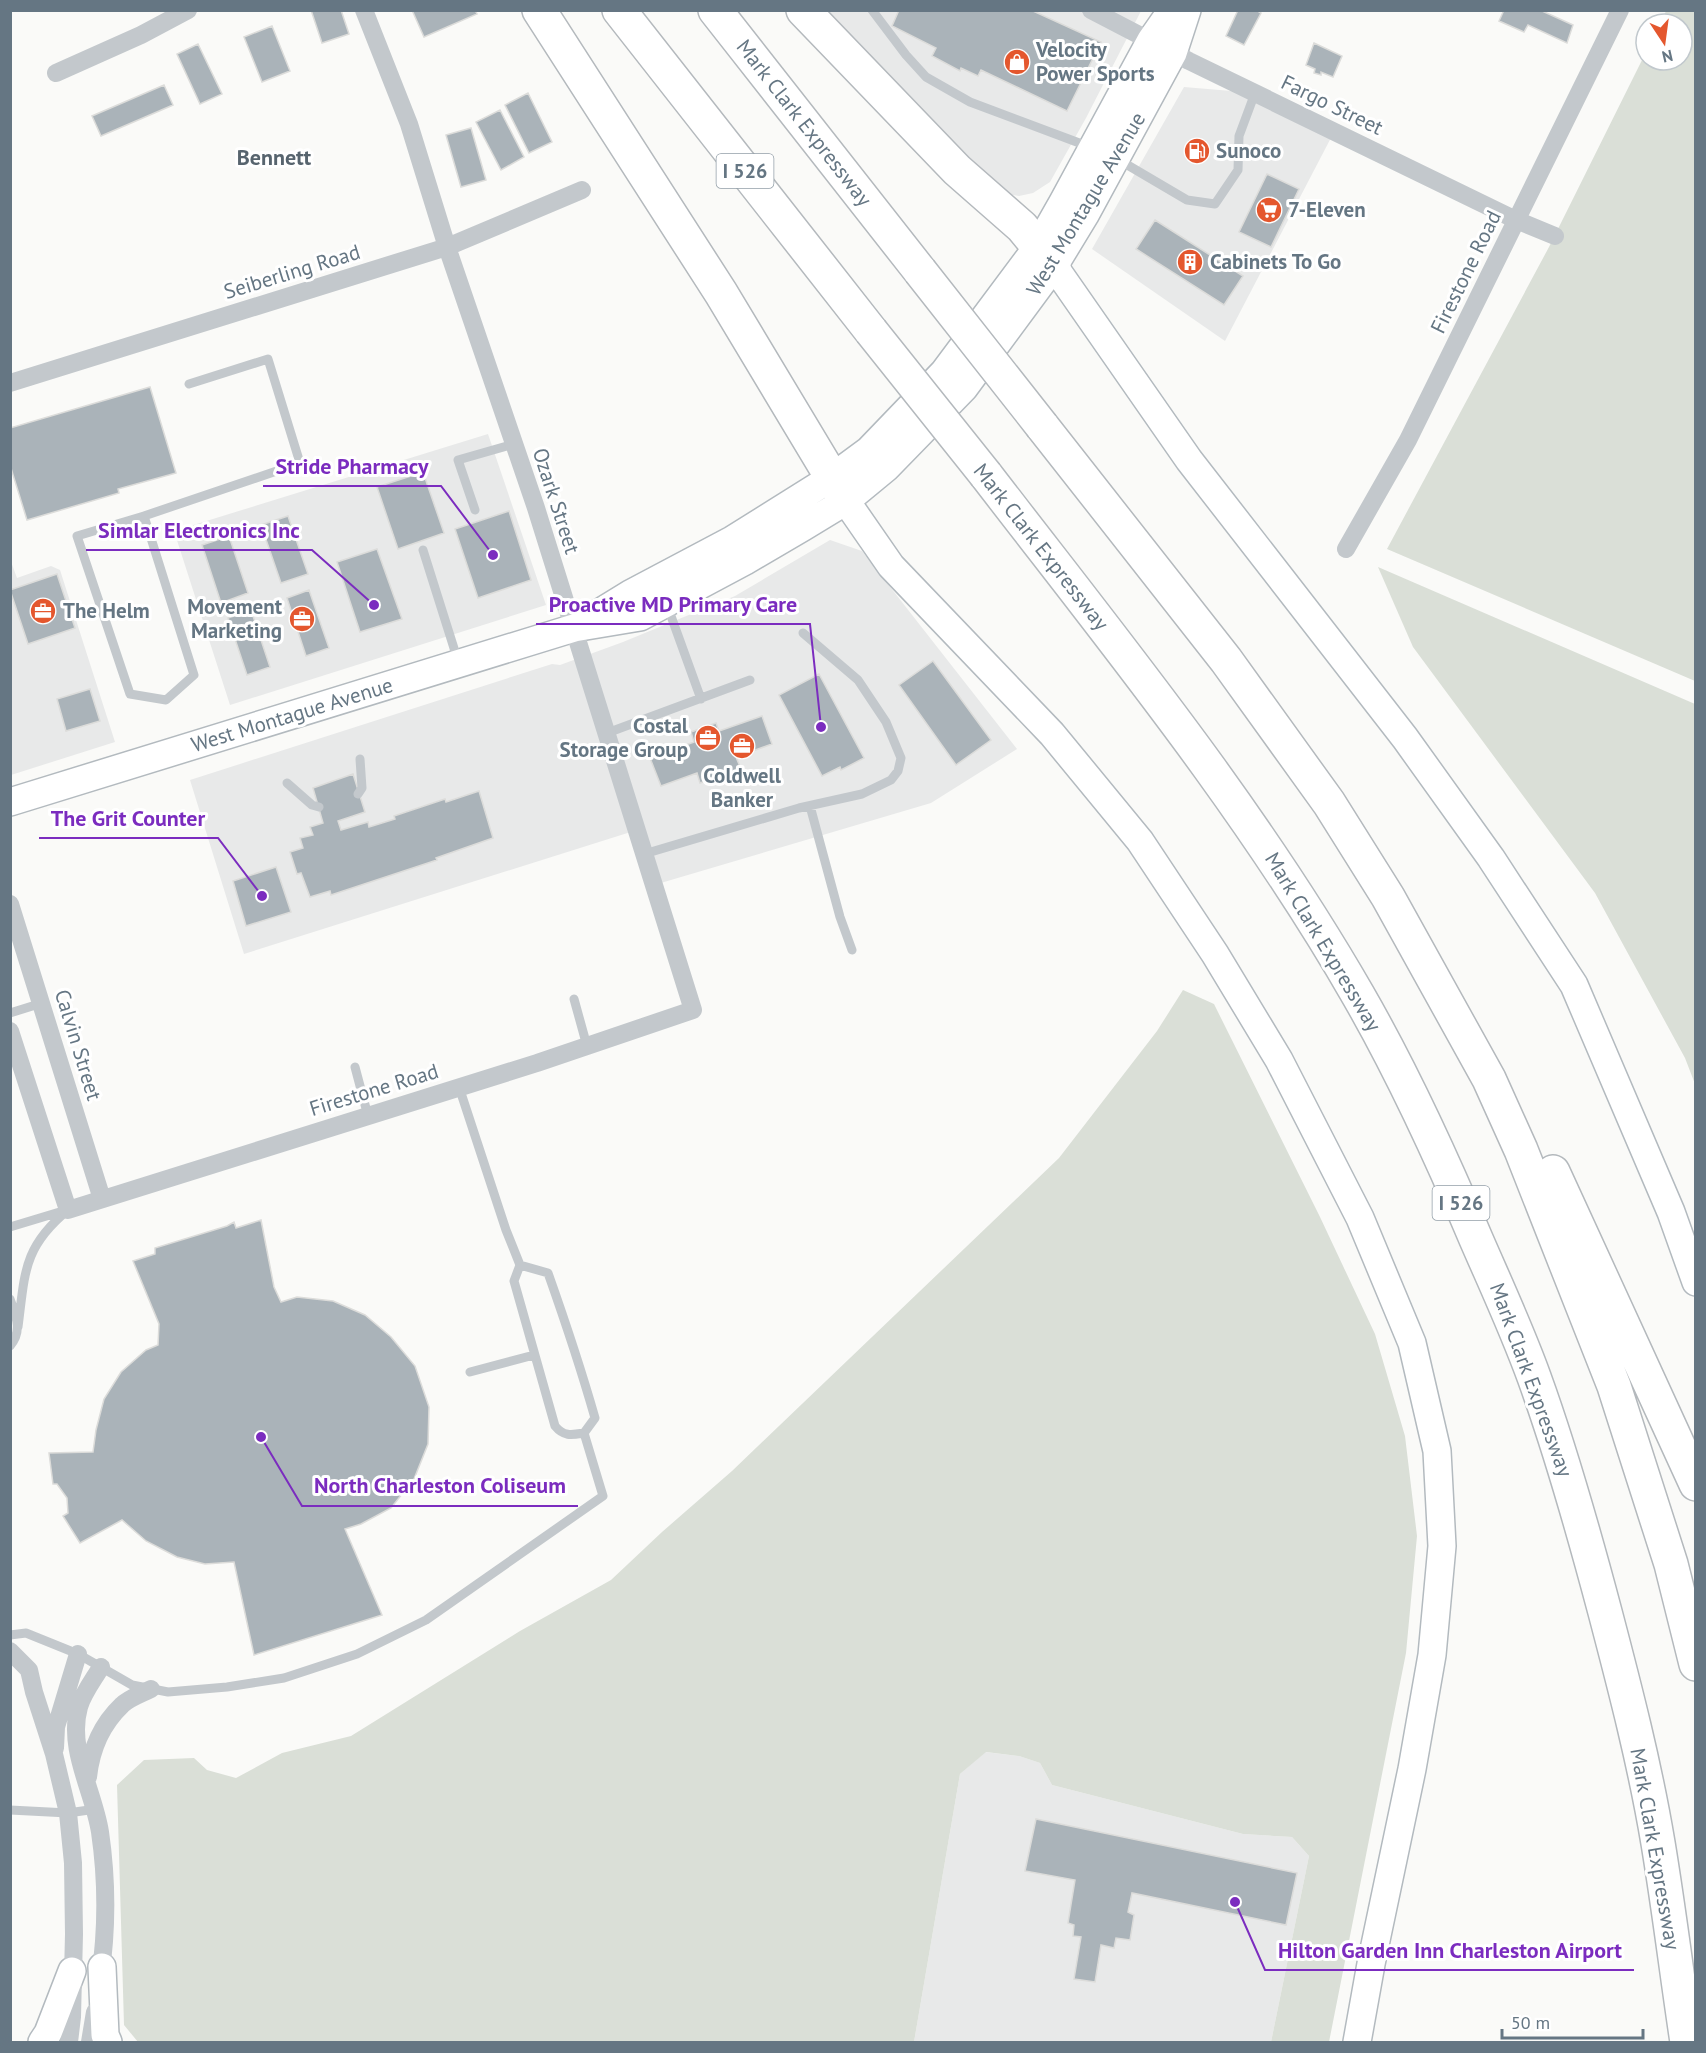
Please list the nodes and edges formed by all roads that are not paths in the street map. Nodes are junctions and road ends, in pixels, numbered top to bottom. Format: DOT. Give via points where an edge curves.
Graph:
graph roads {
  1 [pos="188,10"];
  2 [pos="364,10"];
  3 [pos="538,10"];
  4 [pos="620,10"];
  5 [pos="715,10"];
  6 [pos="803,10"];
  7 [pos="872,10"];
  8 [pos="1091,10"];
  9 [pos="1172,10"];
  10 [pos="1187,10"];
  11 [pos="1620,10"];
  12 [pos="1162,47"];
  13 [pos="56,73"];
  14 [pos="1255,93"];
  15 [pos="1104,153"];
  16 [pos="582,190"];
  17 [pos="1516,220"];
  18 [pos="1555,236"];
  19 [pos="447,247"];
  20 [pos="1046,256"];
  21 [pos="10,383"];
  22 [pos="189,384"];
  23 [pos="514,444"];
  24 [pos="838,490"];
  25 [pos="475,510"];
  26 [pos="144,516"];
  27 [pos="1346,549"];
  28 [pos="423,550"];
  29 [pos="667,603"];
  30 [pos="574,628"];
  31 [pos="803,633"];
  32 [pos="459,663"];
  33 [pos="750,680"];
  34 [pos="701,699"];
  35 [pos="607,733"];
  36 [pos="360,759"];
  37 [pos="288,783"];
  38 [pos="358,794"];
  39 [pos="10,802"];
  40 [pos="810,806"];
  41 [pos="318,807"];
  42 [pos="644,854"];
  43 [pos="1370,870"];
  44 [pos="10,904"];
  45 [pos="852,950"];
  46 [pos="574,999"];
  47 [pos="42,1003"];
  48 [pos="693,1010"];
  49 [pos="10,1013"];
  50 [pos="10,1031"];
  51 [pos="587,1046"];
  52 [pos="355,1067"];
  53 [pos="459,1087"];
  54 [pos="368,1116"];
  55 [pos="102,1199"];
  56 [pos="68,1210"];
  57 [pos="10,1227"];
  58 [pos="520,1265"];
  59 [pos="1695,1282"];
  60 [pos="10,1299"];
  61 [pos="18,1326"];
  62 [pos="10,1347"];
  63 [pos="534,1355"];
  64 [pos="470,1372"];
  65 [pos="584,1433"];
  66 [pos="1695,1484"];
  67 [pos="10,1635"];
  68 [pos="10,1651"];
  69 [pos="78,1654"];
  70 [pos="1695,1664"];
  71 [pos="101,1667"];
  72 [pos="151,1689"];
  73 [pos="54,1754"];
  74 [pos="87,1782"];
  75 [pos="96,1809"];
  76 [pos="10,1810"];
  77 [pos="68,1813"];
  78 [pos="102,1967"];
  79 [pos="72,1971"];
  80 [pos="42,2043"];
  81 [pos="69,2043"];
  82 [pos="90,2043"];
  83 [pos="108,2043"];
  84 [pos="1357,2043"];
  85 [pos="1687,2043"];
  1 -- 13 [label="street"];
  2 -- 19 [label="street, Ozark Street" via="409,124"];
  3 -- 24 [label="highway" via="721,293"];
  4 -- 85 [label="highway, Mark Clark Expressway / I 526, bridge" via="986,474 1203,757 1323,936 1394,1060 1506,1305 1535,1379 1588,1551 1642,1761 1658,1842"];
  5 -- 43 [label="highway, Mark Clark Expressway, bridge" via="1226,660 1329,803"];
  6 -- 20 [label="highway" via="957,170 1022,227"];
  7 -- 15 [label="lane" via="926,77 970,102"];
  8 -- 12 [label="street, Fargo Street"];
  9 -- 12 [label="main road, West Montague Avenue"];
  10 -- 12 [label="main road, West Montague Avenue"];
  11 -- 17 [label="street, Firestone Road"];
  12 -- 14 [label="street, Fargo Street"];
  12 -- 15 [label="main road, West Montague Avenue"];
  14 -- 15 [label="lane" via="1239,136 1238,170 1215,204 1187,200"];
  14 -- 17 [label="street, Fargo Street"];
  15 -- 20 [label="main road, West Montague Avenue"];
  16 -- 19 [label="street, Seiberling Road"];
  17 -- 18 [label="street, Fargo Street"];
  17 -- 27 [label="street, Firestone Road" via="1408,440"];
  19 -- 21 [label="street, Seiberling Road"];
  19 -- 23 [label="street, Ozark Street"];
  20 -- 24 [label="main road, West Montague Avenue" via="945,372 869,450"];
  20 -- 59 [label="main road" via="1189,460 1405,738 1491,858 1574,985 1671,1212"];
  22 -- 26 [label="lane" via="268,359 300,463"];
  23 -- 25 [label="lane" via="458,460"];
  23 -- 30 [label="street, Ozark Street"];
  24 -- 29 [label="main road, West Montague Avenue" via="745,561"];
  24 -- 30 [label="main road, West Montague Avenue" via="732,540"];
  24 -- 84 [label="main road" via="891,566 1052,734 1140,841 1279,1060 1360,1218 1412,1343 1437,1451 1442,1546 1432,1655"];
  26 -- 26 [label="lane" via="77,536 130,694 166,700 194,675"];
  28 -- 32 [label="lane"];
  29 -- 30 [label="main road, West Montague Avenue" via="640,617"];
  29 -- 34 [label="lane"];
  30 -- 32 [label="main road, West Montague Avenue"];
  30 -- 35 [label="street, Ozark Street"];
  31 -- 40 [label="lane" via="858,680 886,722 901,758 891,780 862,794"];
  32 -- 39 [label="main road, West Montague Avenue"];
  33 -- 34 [label="lane"];
  34 -- 35 [label="lane"];
  35 -- 42 [label="street, Ozark Street"];
  36 -- 38 [label="lane" via="362,788"];
  37 -- 41 [label="lane"];
  40 -- 42 [label="lane"];
  40 -- 45 [label="lane"];
  42 -- 48 [label="street, Ozark Street"];
  43 -- 66 [label="highway" via="1429,939 1491,1045"];
  43 -- 70 [label="highway, Mark Clark Expressway" via="1448,1002 1521,1150 1614,1386 1671,1564"];
  44 -- 47 [label="street, Calvin Street"];
  46 -- 51 [label="lane"];
  47 -- 49 [label="lane"];
  47 -- 55 [label="street, Calvin Street"];
  48 -- 51 [label="street, Firestone Road"];
  50 -- 56 [label="street"];
  51 -- 53 [label="street, Firestone Road"];
  52 -- 54 [label="lane"];
  53 -- 54 [label="street, Firestone Road"];
  53 -- 58 [label="lane"];
  54 -- 55 [label="street, Firestone Road"];
  55 -- 56 [label="street, Firestone Road"];
  56 -- 57 [label="lane"];
  56 -- 61 [label="lane" via="35,1245 26,1267"];
  58 -- 63 [label="lane" via="514,1281"];
  58 -- 65 [label="lane" via="548,1273 595,1418"];
  60 -- 61 [label="lane"];
  61 -- 62 [label="lane"];
  63 -- 64 [label="lane"];
  63 -- 65 [label="lane" via="555,1426 567,1436"];
  65 -- 72 [label="lane" via="603,1496 426,1620 357,1654 285,1678 227,1688 168,1692"];
  67 -- 69 [label="lane" via="26,1633"];
  68 -- 73 [label="street" via="29,1670"];
  69 -- 71 [label="lane"];
  69 -- 73 [label="street" via="56,1727"];
  71 -- 72 [label="lane" via="132,1685"];
  71 -- 74 [label="street" via="79,1707 76,1733"];
  72 -- 74 [label="street" via="123,1704 101,1730 90,1755"];
  73 -- 77 [label="street"];
  74 -- 75 [label="street"];
  75 -- 77 [label="lane"];
  75 -- 78 [label="street" via="104,1878"];
  76 -- 77 [label="lane"];
  77 -- 79 [label="street" via="73,1863"];
  78 -- 82 [label="street"];
  78 -- 83 [label="main road"];
  79 -- 80 [label="main road"];
  79 -- 81 [label="street"];
}
